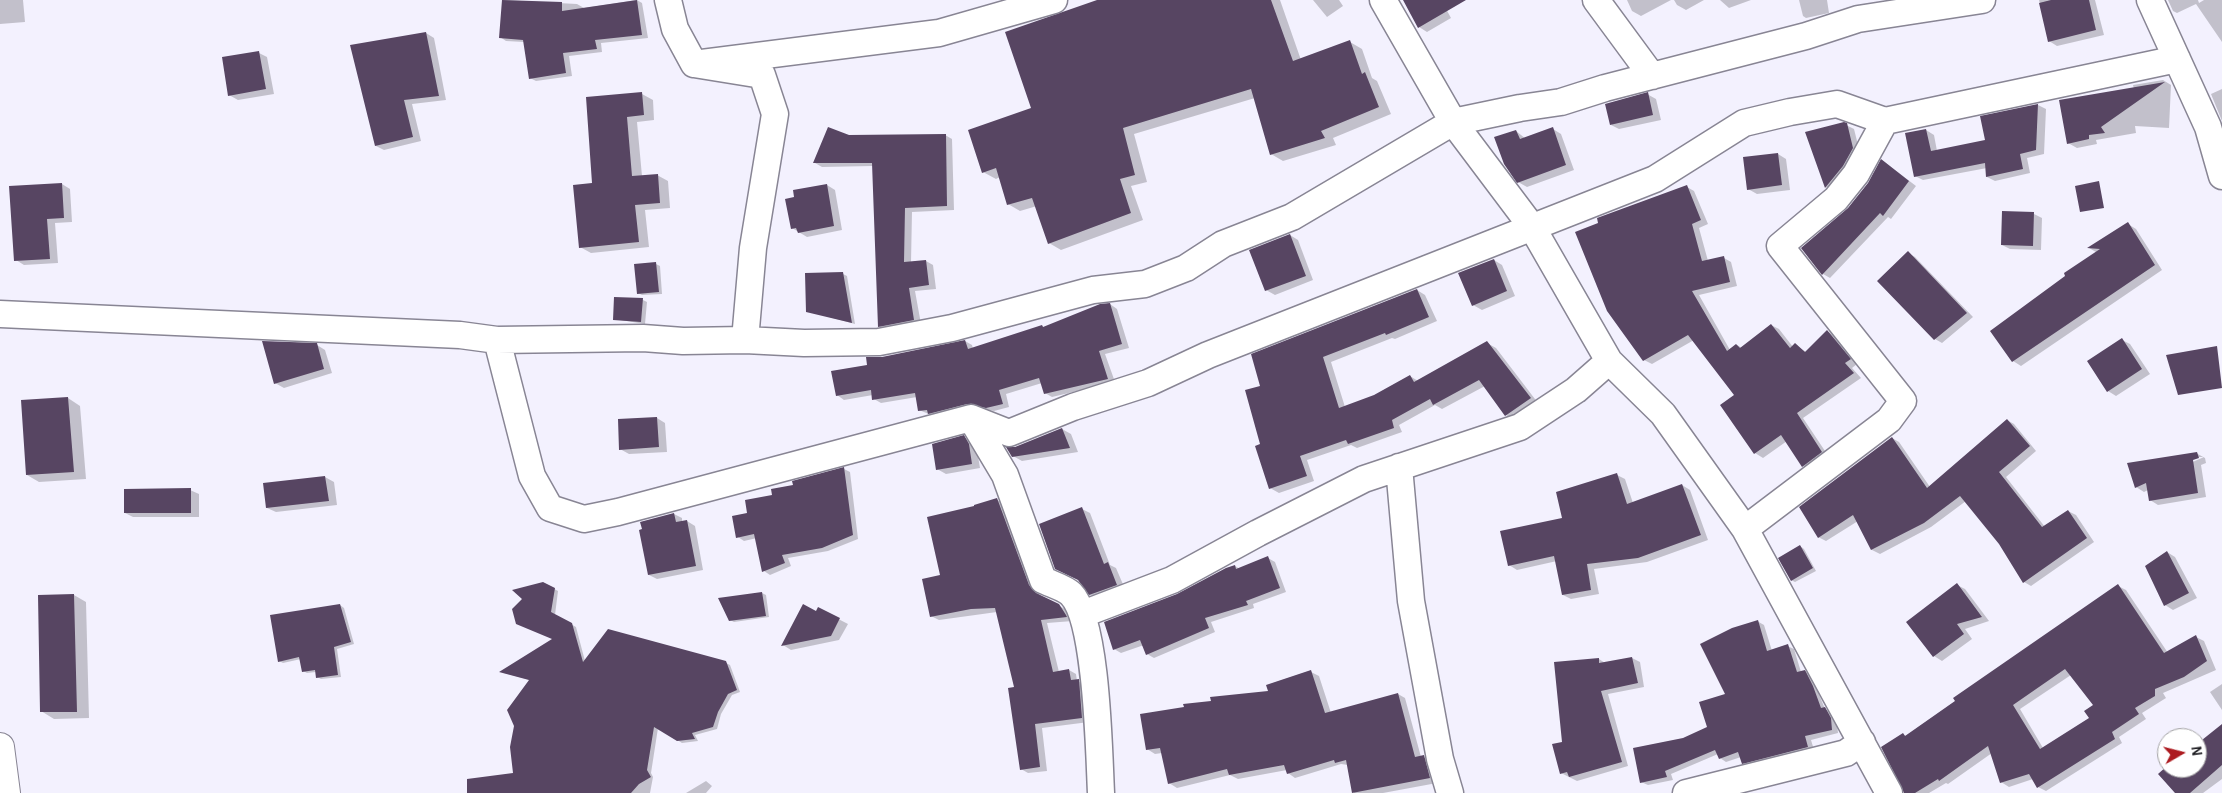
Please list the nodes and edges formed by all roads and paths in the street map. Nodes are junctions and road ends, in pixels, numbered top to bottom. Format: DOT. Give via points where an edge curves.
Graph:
graph roads {
  1 [pos="668,0"];
  2 [pos="1054,0"];
  3 [pos="1383,0"];
  4 [pos="1596,0"];
  5 [pos="1982,0"];
  6 [pos="2150,0"];
  7 [pos="2177,59"];
  8 [pos="694,64"];
  9 [pos="1652,76"];
  10 [pos="1885,121"];
  11 [pos="1453,122"];
  12 [pos="2222,176"];
  13 [pos="1532,227"];
  14 [pos="0,314"];
  15 [pos="497,340"];
  16 [pos="745,340"];
  17 [pos="1609,361"];
  18 [pos="971,418"];
  19 [pos="1399,467"];
  20 [pos="1745,529"];
  21 [pos="1083,614"];
  22 [pos="1862,742"];
  23 [pos="0,747"];
  24 [pos="6,793"];
  25 [pos="1101,793"];
  26 [pos="1450,793"];
  27 [pos="1686,793"];
  28 [pos="1889,793"];
  1 -- 8 [label="street" via="675,29"];
  2 -- 8 [label="street" via="939,33"];
  3 -- 11 [label="street"];
  4 -- 9 [label="street"];
  5 -- 9 [label="street" via="1858,19 1806,36"];
  6 -- 7 [label="street"];
  7 -- 10 [label="street"];
  7 -- 12 [label="street" via="2208,127"];
  8 -- 16 [label="street" via="762,75 775,114 753,248"];
  9 -- 11 [label="street" via="1561,102"];
  10 -- 13 [label="street" via="1837,104 1744,124 1655,179"];
  10 -- 20 [label="street" via="1856,174 1836,199 1780,246 1903,401 1890,420"];
  11 -- 13 [label="street"];
  11 -- 16 [label="street" via="1292,217 1223,244 1186,268 1145,284 1092,290 952,328 879,342"];
  13 -- 17 [label="street"];
  13 -- 18 [label="street" via="1208,355 1148,383 1072,407 1009,432"];
  14 -- 15 [label="street" via="460,335"];
  15 -- 16 [label="street"];
  15 -- 18 [label="street" via="532,476 550,508 584,519"];
  17 -- 19 [label="street" via="1576,390 1520,427"];
  17 -- 20 [label="street" via="1663,414"];
  18 -- 21 [label="street" via="1005,475 1044,580 1071,594"];
  19 -- 21 [label="street" via="1364,479 1172,580"];
  19 -- 26 [label="street" via="1411,601 1440,758"];
  20 -- 22 [label="street"];
  21 -- 25 [label="street" via="1097,702"];
  22 -- 27 [label="street" via="1846,753"];
  22 -- 28 [label="street"];
  23 -- 24 [label="main road"];
}
